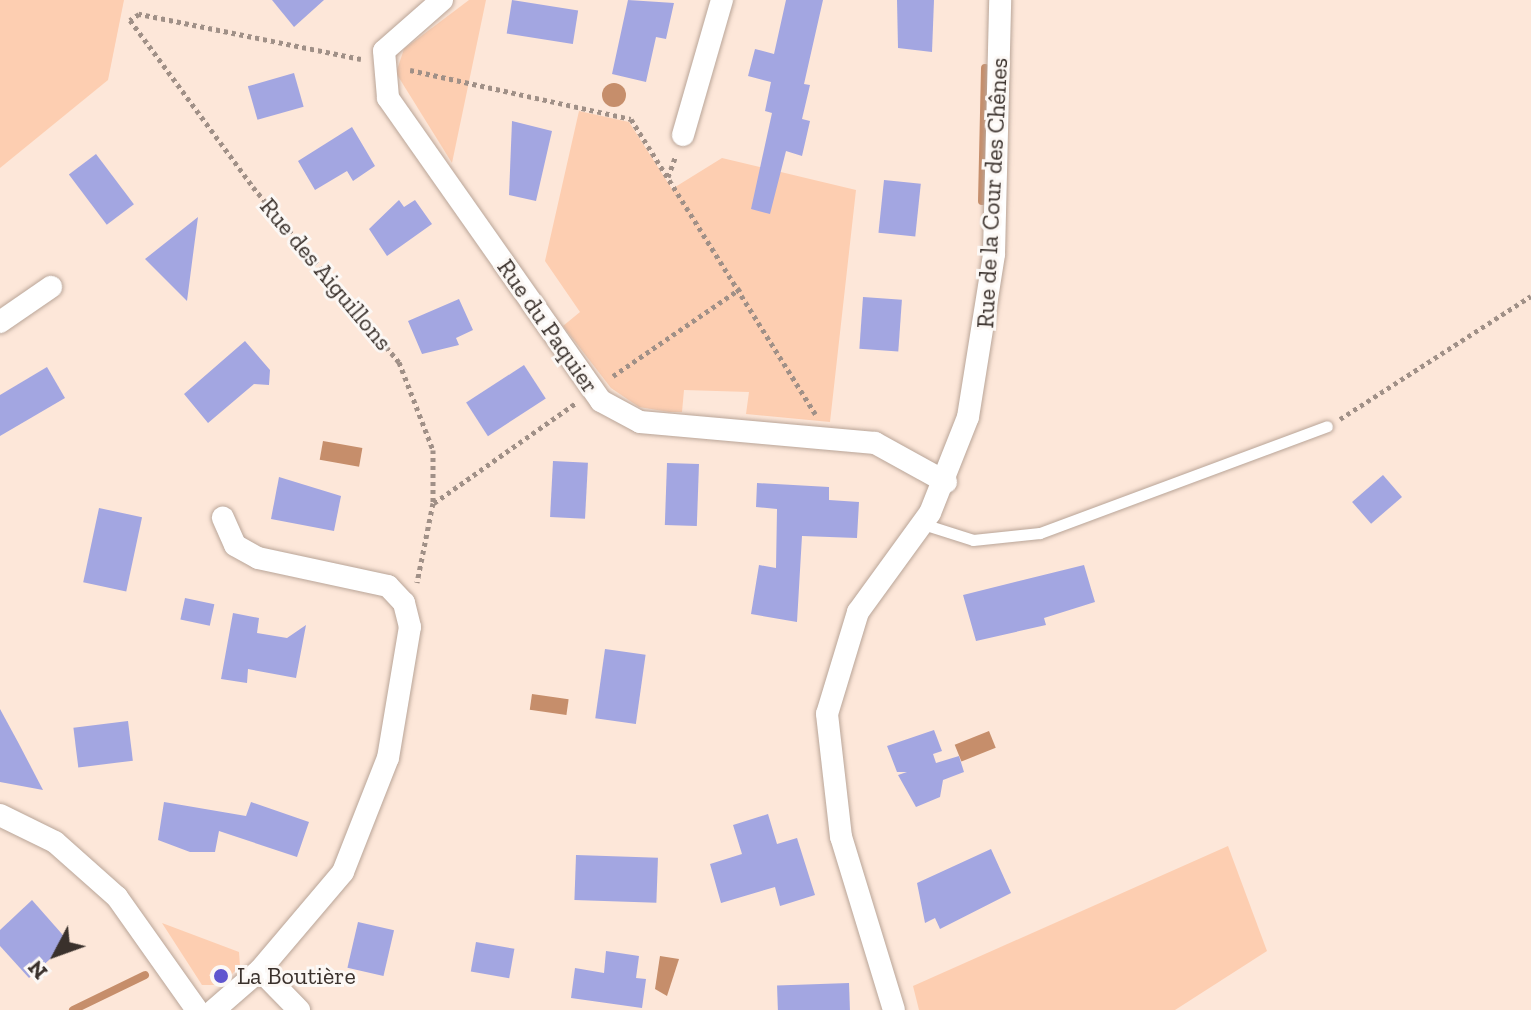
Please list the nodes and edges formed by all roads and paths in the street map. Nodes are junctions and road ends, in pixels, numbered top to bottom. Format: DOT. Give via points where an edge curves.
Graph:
graph roads {
  1 [pos="442,0"];
  2 [pos="722,0"];
  3 [pos="1000,0"];
  4 [pos="380,63"];
  5 [pos="683,135"];
  6 [pos="51,287"];
  7 [pos="1531,296"];
  8 [pos="0,322"];
  9 [pos="1327,426"];
  10 [pos="828,435"];
  11 [pos="946,482"];
  12 [pos="223,518"];
  13 [pos="923,524"];
  14 [pos="404,603"];
  15 [pos="0,815"];
  16 [pos="260,970"];
  17 [pos="197,1010"];
  18 [pos="214,1010"];
  19 [pos="299,1010"];
  20 [pos="894,1010"];
  1 -- 4 [label="street" via="400,30"];
  2 -- 5 [label="street"];
  3 -- 11 [label="street, Rue de la Cour des Chênes" via="990,298 968,417"];
  4 -- 10 [label="path" via="631,119"];
  4 -- 10 [label="street, Rue du Paquier" via="388,98 592,391 617,414"];
  4 -- 14 [label="path, Rue des Aiguillons" via="139,14 130,20 253,187 399,362 426,424 434,474 425,559"];
  6 -- 8 [label="street"];
  7 -- 9 [label="path" via="1434,365"];
  9 -- 13 [label="lane" via="1040,533 973,540"];
  10 -- 11 [label="street, Rue du Paquier" via="894,450"];
  11 -- 13 [label="street, Rue de la Cour des Chênes"];
  12 -- 14 [label="street" via="235,545 258,558 388,586"];
  13 -- 20 [label="street, Rue de la Cour des Chênes" via="858,612 827,714 841,837"];
  14 -- 16 [label="street" via="410,627 396,718 368,816 331,891"];
  15 -- 17 [label="street" via="55,842 117,897"];
  16 -- 18 [label="street"];
  16 -- 19 [label="street"];
}
